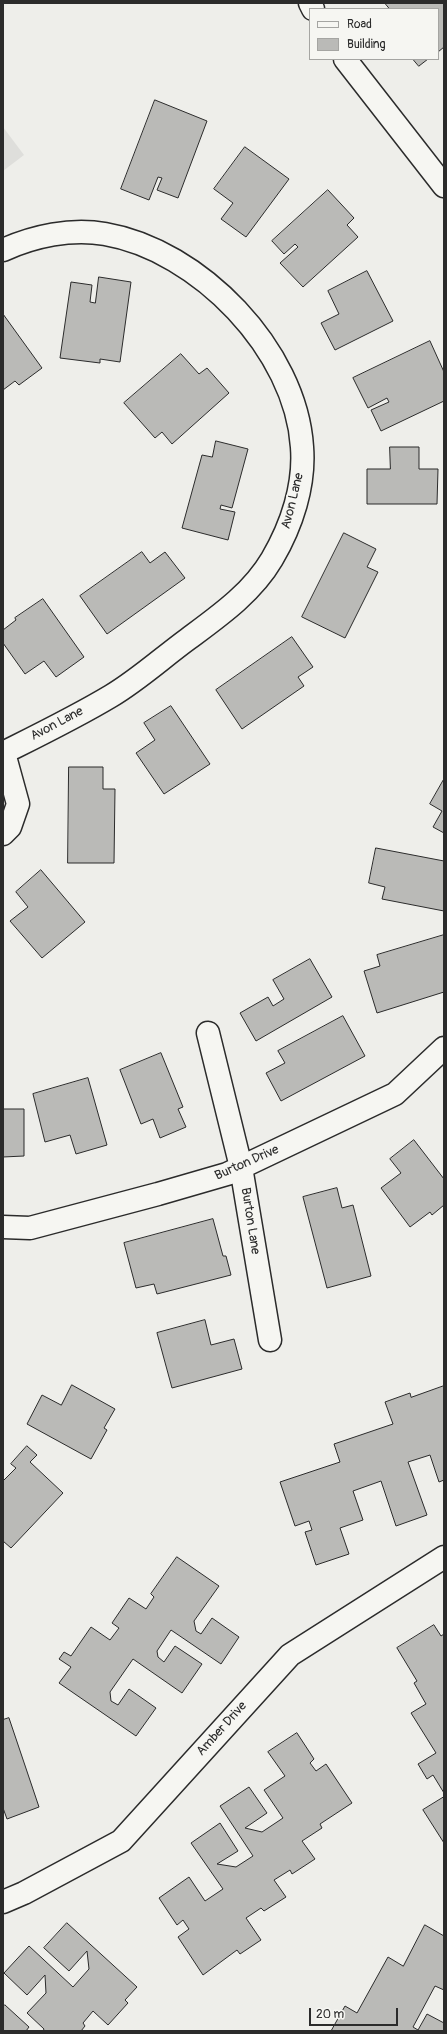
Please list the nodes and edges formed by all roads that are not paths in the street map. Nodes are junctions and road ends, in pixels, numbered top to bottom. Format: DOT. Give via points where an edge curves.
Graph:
graph roads {
  1 [pos="347,60"];
  2 [pos="444,186"];
  3 [pos="3,250"];
  4 [pos="3,753"];
  5 [pos="3,834"];
  6 [pos="208,1033"];
  7 [pos="444,1048"];
  8 [pos="241,1167"];
  9 [pos="3,1227"];
  10 [pos="270,1340"];
  11 [pos="444,1557"];
  12 [pos="3,1902"];
  1 -- 2 [label="street"];
  3 -- 4 [label="street, Avon Lane" via="55,234 104,234 150,248 191,271 225,298 256,332 268,350 285,382 298,421 302,446 302,473 298,496 284,536 272,560 245,593 112,696"];
  4 -- 5 [label="street" via="18,804 10,827"];
  6 -- 8 [label="street, Burton Lane"];
  7 -- 8 [label="street, Burton Drive" via="395,1094"];
  8 -- 9 [label="street, Burton Drive" via="227,1174 158,1194 30,1228"];
  8 -- 10 [label="street, Burton Lane"];
  11 -- 12 [label="street, Amber Drive" via="290,1655 121,1841"];
}
